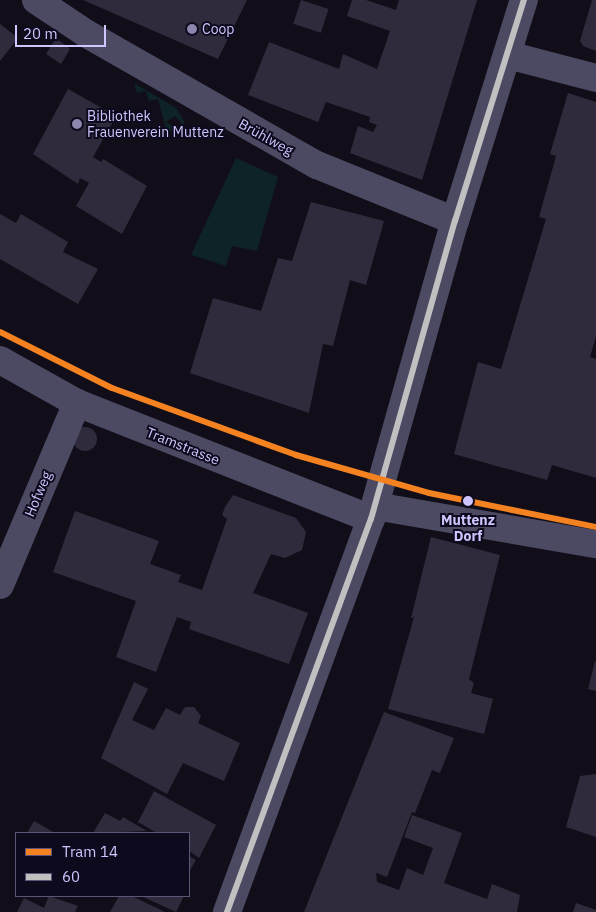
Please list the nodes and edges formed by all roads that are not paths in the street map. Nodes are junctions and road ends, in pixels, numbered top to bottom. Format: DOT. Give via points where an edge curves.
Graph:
graph roads {
  1 [pos="36,0"];
  2 [pos="524,0"];
  3 [pos="508,55"];
  4 [pos="596,78"];
  5 [pos="455,221"];
  6 [pos="0,360"];
  7 [pos="77,403"];
  8 [pos="373,512"];
  9 [pos="596,544"];
  10 [pos="0,585"];
  11 [pos="228,912"];
  1 -- 5 [label="street, Brühlweg" via="87,34 317,165"];
  2 -- 3 [label="street"];
  3 -- 4 [label="street"];
  3 -- 5 [label="street"];
  5 -- 8 [label="street"];
  6 -- 7 [label="street, Tramstrasse"];
  7 -- 8 [label="street, Tramstrasse"];
  7 -- 10 [label="street, Hofweg"];
  8 -- 9 [label="street, Tramstrasse"];
  8 -- 11 [label="street"];
}
